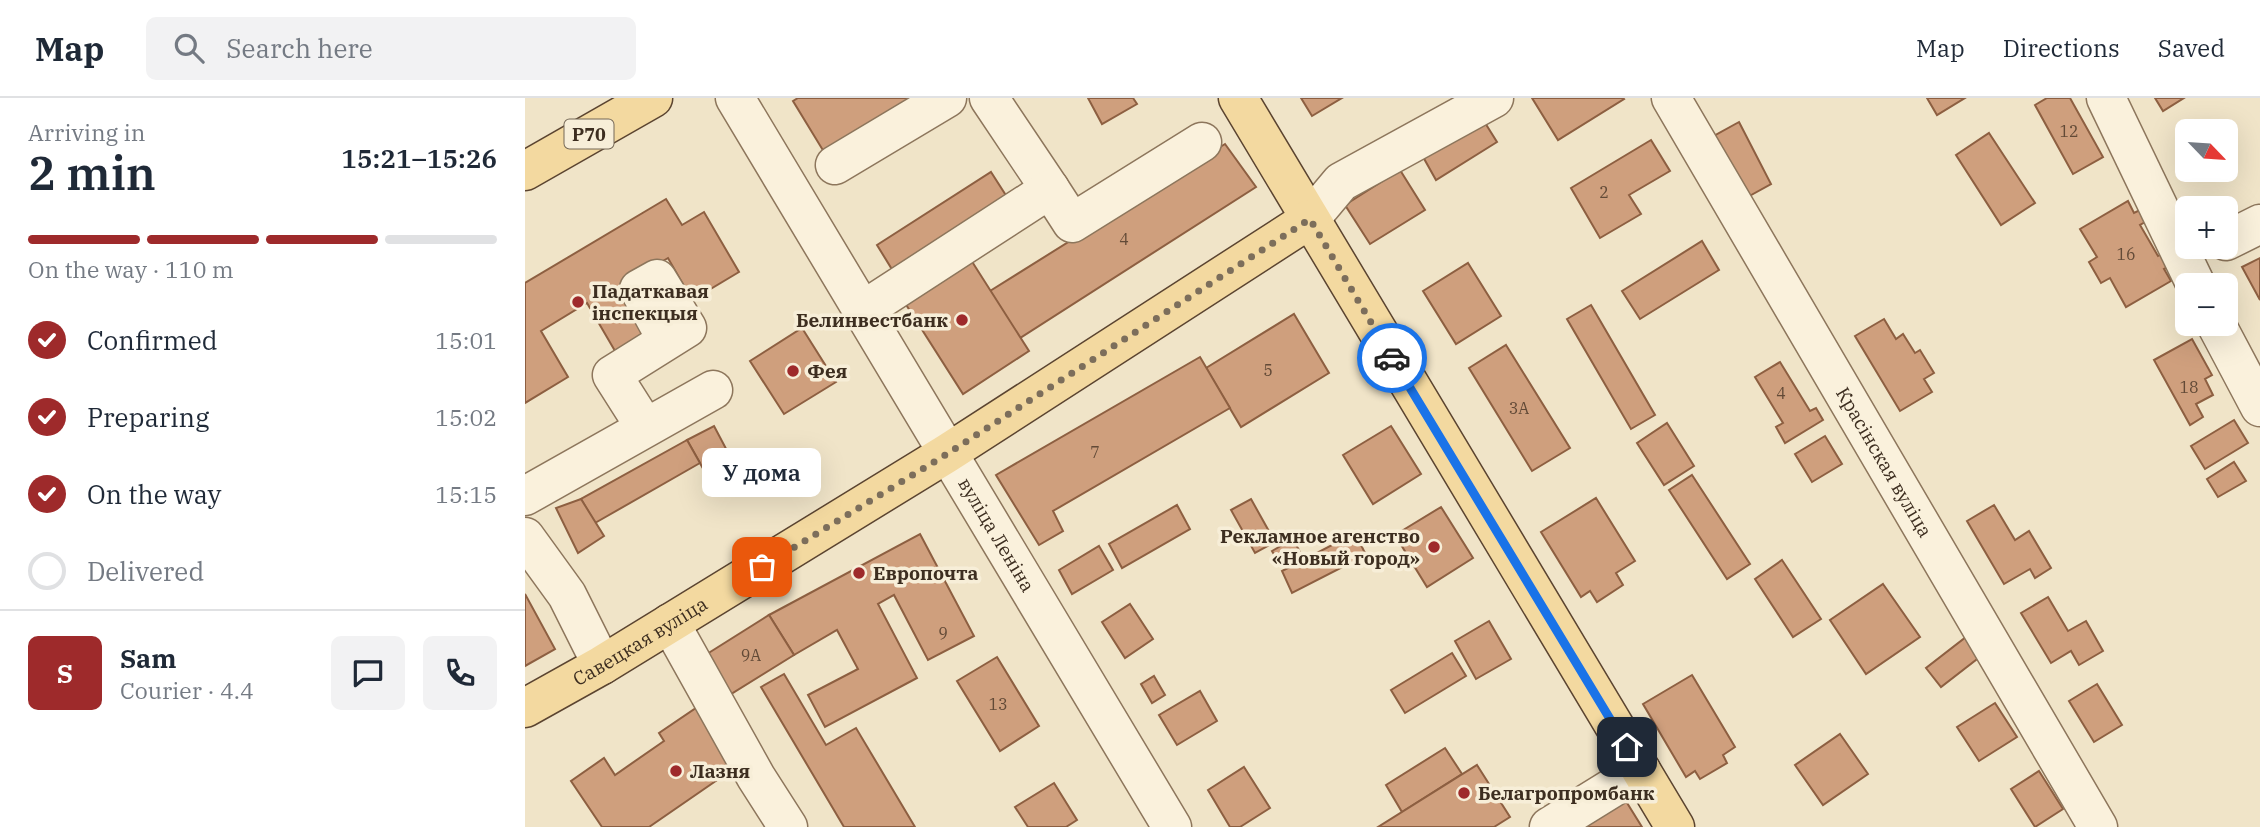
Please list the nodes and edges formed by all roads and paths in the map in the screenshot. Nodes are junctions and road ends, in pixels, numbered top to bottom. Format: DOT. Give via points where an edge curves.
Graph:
graph roads {
  1 [pos="653,98"];
  2 [pos="735,98"];
  3 [pos="947,98"];
  4 [pos="989,98"];
  5 [pos="1238,98"];
  6 [pos="1494,98"];
  7 [pos="1671,98"];
  8 [pos="2106,98"];
  9 [pos="1202,142"];
  10 [pos="835,165"];
  11 [pos="525,171"];
  12 [pos="1051,189"];
  13 [pos="1310,219"];
  14 [pos="2260,224"];
  15 [pos="2238,235"];
  16 [pos="2198,265"];
  17 [pos="862,312"];
  18 [pos="2222,336"];
  19 [pos="667,340"];
  20 [pos="713,390"];
  21 [pos="2260,407"];
  22 [pos="645,427"];
  23 [pos="947,454"];
  24 [pos="525,496"];
  25 [pos="525,537"];
  26 [pos="670,623"];
  27 [pos="601,665"];
  28 [pos="525,708"];
  29 [pos="1641,770"];
  30 [pos="788,827"];
  31 [pos="1172,827"];
  32 [pos="1549,827"];
  33 [pos="1675,827"];
  34 [pos="2098,827"];
  1 -- 11 [label="main road, Р70"];
  2 -- 17 [label="street, вуліца Леніна"];
  3 -- 10 [label="street"];
  4 -- 12 [label="street"];
  5 -- 13 [label="main road"];
  6 -- 13 [label="street, Савецкая вуліца" via="1341,182"];
  7 -- 34 [label="street, Красінская вуліца"];
  8 -- 16 [label="street"];
  9 -- 12 [label="street" via="1072,223"];
  12 -- 17 [label="street"];
  13 -- 23 [label="main road, Савецкая вуліца"];
  13 -- 29 [label="main road"];
  14 -- 15 [label="street"];
  17 -- 23 [label="street, вуліца Леніна"];
  18 -- 21 [label="street"];
  19 -- 22 [label="street" via="612,375"];
  20 -- 22 [label="street"];
  22 -- 24 [label="street"];
  23 -- 26 [label="main road, Савецкая вуліца"];
  23 -- 31 [label="street, вуліца Леніна"];
  25 -- 27 [label="street" via="567,595"];
  26 -- 27 [label="main road, Савецкая вуліца"];
  26 -- 30 [label="street"];
  27 -- 28 [label="main road, Савецкая вуліца"];
  29 -- 32 [label="street"];
  29 -- 33 [label="main road"];
}
